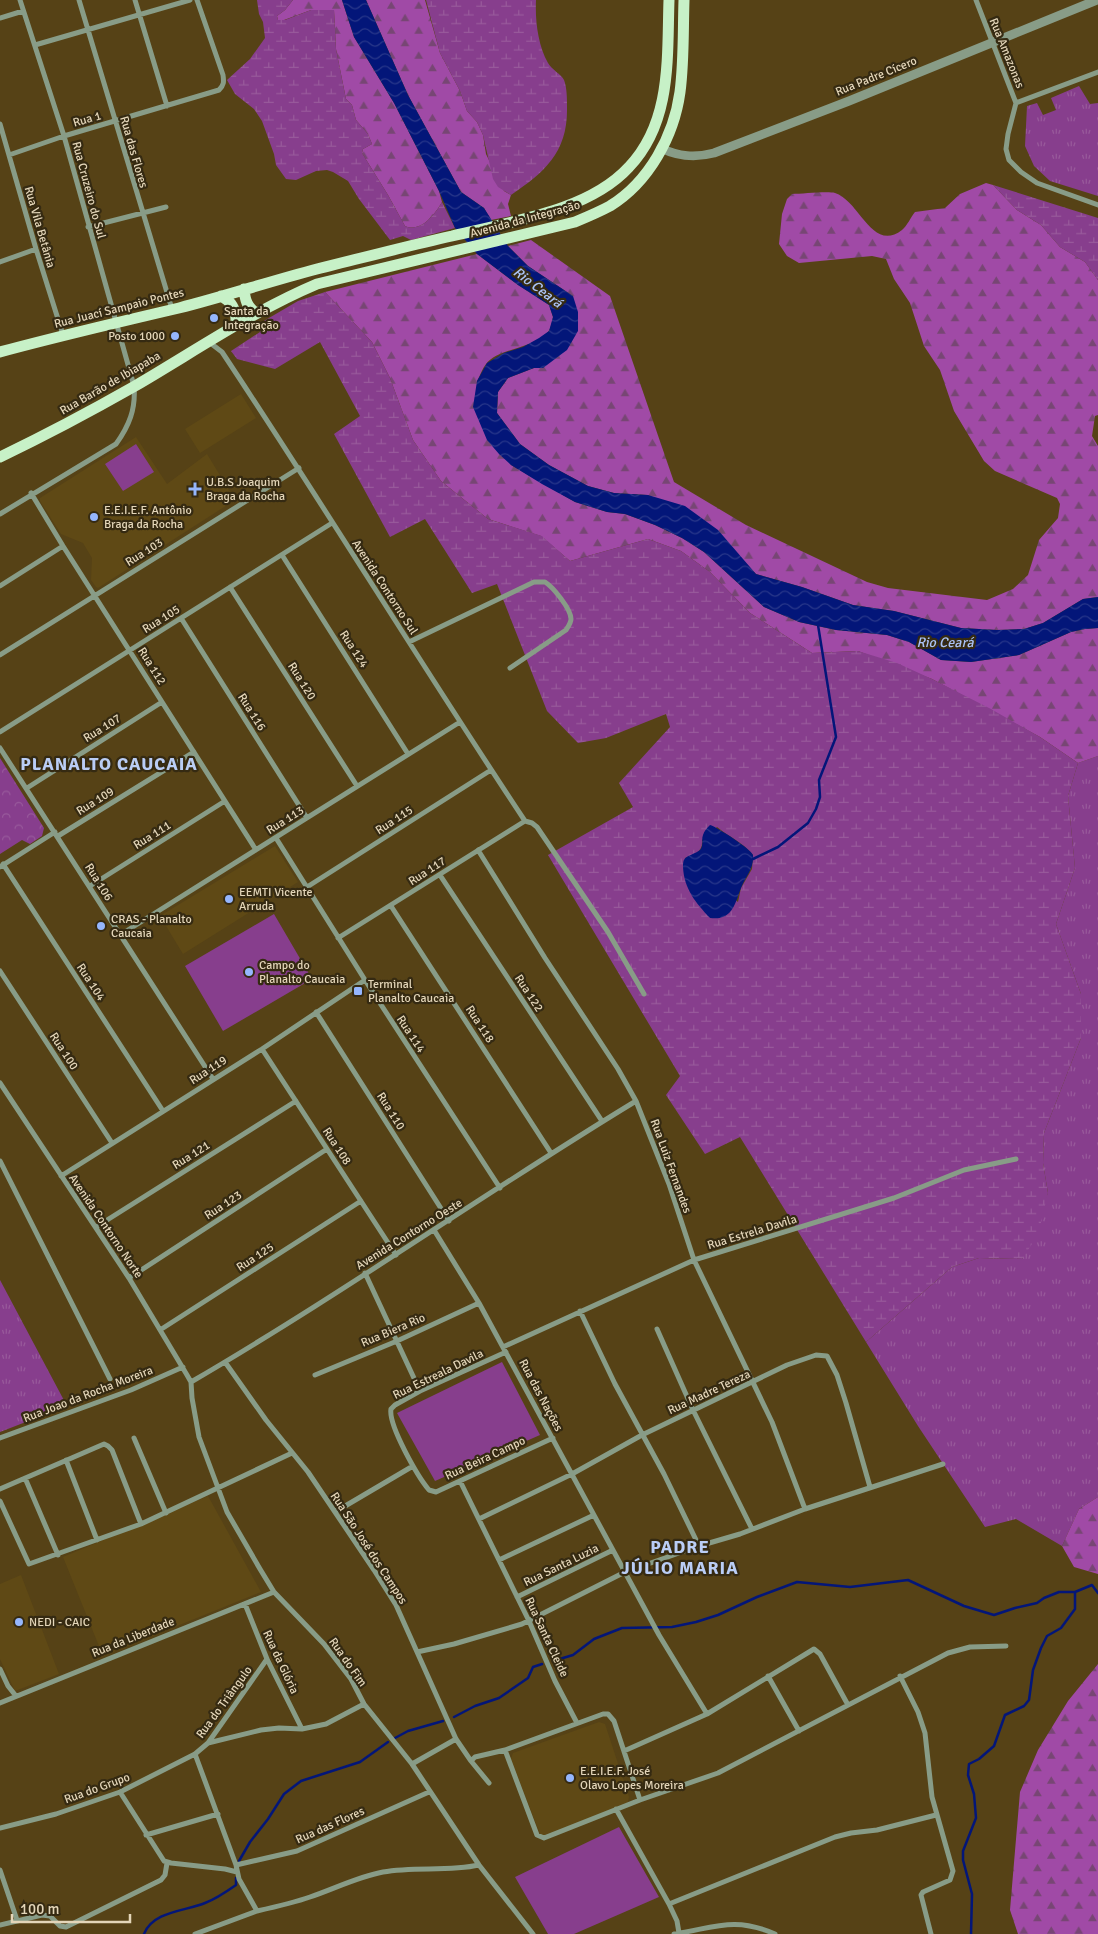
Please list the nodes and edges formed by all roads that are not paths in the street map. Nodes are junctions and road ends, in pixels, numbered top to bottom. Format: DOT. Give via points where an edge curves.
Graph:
graph roads {
  1 [pos="20,0"];
  2 [pos="79,0"];
  3 [pos="135,0"];
  4 [pos="190,0"];
  5 [pos="197,0"];
  6 [pos="669,0"];
  7 [pos="684,0"];
  8 [pos="976,0"];
  9 [pos="1097,0"];
  10 [pos="23,11"];
  11 [pos="139,14"];
  12 [pos="0,18"];
  13 [pos="87,29"];
  14 [pos="668,29"];
  15 [pos="683,29"];
  16 [pos="992,42"];
  17 [pos="35,45"];
  18 [pos="1098,72"];
  19 [pos="1016,103"];
  20 [pos="167,106"];
  21 [pos="115,121"];
  22 [pos="0,124"];
  23 [pos="64,136"];
  24 [pos="661,148"];
  25 [pos="9,154"];
  26 [pos="1098,205"];
  27 [pos="166,206"];
  28 [pos="142,212"];
  29 [pos="88,227"];
  30 [pos="36,250"];
  31 [pos="0,262"];
  32 [pos="244,289"];
  33 [pos="221,296"];
  34 [pos="172,309"];
  35 [pos="256,313"];
  36 [pos="116,323"];
  37 [pos="236,325"];
  38 [pos="63,335"];
  39 [pos="209,341"];
  40 [pos="0,352"];
  41 [pos="134,386"];
  42 [pos="0,457"];
  43 [pos="299,468"];
  44 [pos="31,493"];
  45 [pos="0,514"];
  46 [pos="332,523"];
  47 [pos="63,546"];
  48 [pos="282,556"];
  49 [pos="0,586"];
  50 [pos="230,587"];
  51 [pos="94,595"];
  52 [pos="181,618"];
  53 [pos="409,642"];
  54 [pos="130,650"];
  55 [pos="0,655"];
  56 [pos="510,668"];
  57 [pos="162,702"];
  58 [pos="460,722"];
  59 [pos="0,732"];
  60 [pos="0,748"];
  61 [pos="194,752"];
  62 [pos="408,754"];
  63 [pos="491,770"];
  64 [pos="357,786"];
  65 [pos="28,788"];
  66 [pos="225,801"];
  67 [pos="307,818"];
  68 [pos="525,821"];
  69 [pos="57,834"];
  70 [pos="276,838"];
  71 [pos="256,850"];
  72 [pos="478,850"];
  73 [pos="2,865"];
  74 [pos="440,875"];
  75 [pos="90,886"];
  76 [pos="307,888"];
  77 [pos="391,906"];
  78 [pos="120,935"];
  79 [pos="338,938"];
  80 [pos="0,971"];
  81 [pos="365,980"];
  82 [pos="644,994"];
  83 [pos="316,1012"];
  84 [pos="262,1049"];
  85 [pos="213,1079"];
  86 [pos="0,1083"];
  87 [pos="2,1090"];
  88 [pos="296,1101"];
  89 [pos="636,1101"];
  90 [pos="163,1111"];
  91 [pos="602,1121"];
  92 [pos="112,1143"];
  93 [pos="327,1149"];
  94 [pos="551,1153"];
  95 [pos="1016,1159"];
  96 [pos="0,1161"];
  97 [pos="61,1176"];
  98 [pos="500,1188"];
  99 [pos="361,1201"];
  100 [pos="449,1221"];
  101 [pos="96,1227"];
  102 [pos="434,1230"];
  103 [pos="396,1254"];
  104 [pos="694,1260"];
  105 [pos="365,1273"];
  106 [pos="129,1278"];
  107 [pos="479,1303"];
  108 [pos="580,1311"];
  109 [pos="657,1329"];
  110 [pos="160,1330"];
  111 [pos="397,1341"];
  112 [pos="505,1350"];
  113 [pos="225,1362"];
  114 [pos="183,1367"];
  115 [pos="315,1375"];
  116 [pos="110,1379"];
  117 [pos="191,1382"];
  118 [pos="752,1383"];
  119 [pos="420,1391"];
  120 [pos="693,1410"];
  121 [pos="642,1435"];
  122 [pos="0,1438"];
  123 [pos="134,1438"];
  124 [pos="553,1438"];
  125 [pos="292,1453"];
  126 [pos="66,1460"];
  127 [pos="943,1464"];
  128 [pos="413,1466"];
  129 [pos="572,1474"];
  130 [pos="26,1478"];
  131 [pos="460,1480"];
  132 [pos="870,1487"];
  133 [pos="218,1488"];
  134 [pos="0,1489"];
  135 [pos="0,1501"];
  136 [pos="805,1509"];
  137 [pos="335,1512"];
  138 [pos="166,1513"];
  139 [pos="594,1515"];
  140 [pos="479,1519"];
  141 [pos="140,1524"];
  142 [pos="752,1529"];
  143 [pos="97,1540"];
  144 [pos="699,1546"];
  145 [pos="613,1550"];
  146 [pos="58,1555"];
  147 [pos="499,1560"];
  148 [pos="625,1572"];
  149 [pos="274,1592"];
  150 [pos="517,1597"];
  151 [pos="245,1604"];
  152 [pos="529,1620"];
  153 [pos="1006,1646"];
  154 [pos="417,1652"];
  155 [pos="267,1659"];
  156 [pos="0,1669"];
  157 [pos="768,1676"];
  158 [pos="900,1676"];
  159 [pos="16,1696"];
  160 [pos="0,1703"];
  161 [pos="364,1704"];
  162 [pos="848,1705"];
  163 [pos="707,1714"];
  164 [pos="577,1723"];
  165 [pos="302,1728"];
  166 [pos="799,1731"];
  167 [pos="456,1739"];
  168 [pos="208,1743"];
  169 [pos="505,1750"];
  170 [pos="624,1751"];
  171 [pos="195,1754"];
  172 [pos="470,1761"];
  173 [pos="412,1764"];
  174 [pos="489,1784"];
  175 [pos="120,1792"];
  176 [pos="429,1792"];
  177 [pos="640,1800"];
  178 [pos="616,1809"];
  179 [pos="218,1814"];
  180 [pos="936,1815"];
  181 [pos="0,1828"];
  182 [pos="146,1835"];
  183 [pos="167,1863"];
  184 [pos="479,1865"];
  185 [pos="237,1869"];
  186 [pos="0,1870"];
  187 [pos="669,1904"];
  188 [pos="257,1911"];
  189 [pos="17,1920"];
  190 [pos="0,1925"];
  191 [pos="60,1926"];
  192 [pos="60,1934"];
  193 [pos="195,1934"];
  194 [pos="533,1934"];
  195 [pos="676,1934"];
  196 [pos="775,1934"];
  197 [pos="931,1934"];
  1 -- 10 [label="street, Rua Cruzeiro do Sul"];
  2 -- 13 [label="street, Rua das Flores"];
  3 -- 11 [label="street"];
  4 -- 11 [label="street"];
  5 -- 20 [label="street, Rua 1" via="223,75 222,86"];
  6 -- 14 [label="main road, Avenida da Integração"];
  7 -- 15 [label="main road, Avenida da Integração"];
  8 -- 16 [label="street, Rua Amazonas"];
  9 -- 16 [label="street, Rua Padre Cícero"];
  10 -- 12 [label="street"];
  10 -- 17 [label="street, Rua Cruzeiro do Sul"];
  11 -- 13 [label="street"];
  11 -- 20 [label="street"];
  13 -- 17 [label="street"];
  13 -- 21 [label="street, Rua das Flores"];
  14 -- 15 [label="main road"];
  14 -- 32 [label="main road, Avenida da Integração" via="666,80 661,108 642,152 608,186 562,207"];
  15 -- 24 [label="main road, Avenida da Integração" via="676,114"];
  16 -- 19 [label="street, Rua Amazonas"];
  16 -- 24 [label="street, Rua Padre Cícero" via="714,153 684,156"];
  17 -- 23 [label="street, Rua Cruzeiro do Sul"];
  18 -- 19 [label="street"];
  19 -- 26 [label="street, Rua Amazonas" via="1006,149 1009,160 1037,183"];
  20 -- 21 [label="street, Rua 1"];
  21 -- 23 [label="street, Rua 1"];
  21 -- 28 [label="street, Rua das Flores"];
  22 -- 25 [label="street, Rua Vila Betânia"];
  23 -- 25 [label="street, Rua 1"];
  23 -- 29 [label="street, Rua Cruzeiro do Sul"];
  24 -- 35 [label="main road, Avenida da Integração" via="638,182 610,205 575,222 317,284"];
  25 -- 30 [label="street, Rua Vila Betânia"];
  27 -- 28 [label="street"];
  28 -- 29 [label="street"];
  28 -- 34 [label="street, Rua das Flores"];
  29 -- 36 [label="street, Rua Cruzeiro do Sul"];
  30 -- 31 [label="street"];
  30 -- 38 [label="street, Rua Vila Betânia"];
  32 -- 33 [label="main road, Rua Juací Sampaio Pontes"];
  32 -- 35 [label="main road" via="247,303"];
  33 -- 34 [label="main road, Rua Juací Sampaio Pontes"];
  33 -- 37 [label="main road" via="234,307"];
  34 -- 36 [label="main road, Rua Juací Sampaio Pontes"];
  35 -- 37 [label="main road, Rua Barão de Ibiapaba"];
  36 -- 38 [label="main road, Rua Juací Sampaio Pontes"];
  36 -- 41 [label="street, Rua Cruzeiro do Sul"];
  37 -- 39 [label="main road, Rua Barão de Ibiapaba"];
  38 -- 40 [label="main road, Rua Juací Sampaio Pontes"];
  39 -- 41 [label="main road, Rua Barão de Ibiapaba"];
  39 -- 43 [label="street, Avenida Contorno Sul" via="222,352"];
  41 -- 42 [label="main road, Rua Barão de Ibiapaba"];
  41 -- 44 [label="street, Rua Cruzeiro do Sul" via="131,418 116,444"];
  43 -- 46 [label="street, Avenida Contorno Sul"];
  43 -- 51 [label="street, Rua 103"];
  44 -- 45 [label="street, Rua Cruzeiro do Sul"];
  44 -- 47 [label="street, Rua 112"];
  46 -- 48 [label="street, Rua 105"];
  46 -- 53 [label="street, Avenida Contorno Sul"];
  47 -- 49 [label="street"];
  47 -- 51 [label="street, Rua 112"];
  48 -- 50 [label="street, Rua 105"];
  48 -- 62 [label="street, Rua 124"];
  50 -- 52 [label="street, Rua 105"];
  50 -- 64 [label="street, Rua 120"];
  51 -- 54 [label="street, Rua 112"];
  51 -- 55 [label="street, Rua 103"];
  52 -- 54 [label="street, Rua 105"];
  52 -- 67 [label="street, Rua 116"];
  53 -- 56 [label="street" via="534,582 545,582 569,612 569,626"];
  53 -- 58 [label="street, Avenida Contorno Sul"];
  54 -- 57 [label="street, Rua 112"];
  54 -- 59 [label="street, Rua 105"];
  57 -- 61 [label="street, Rua 112"];
  57 -- 65 [label="street, Rua 107"];
  58 -- 62 [label="street, Rua 113"];
  58 -- 63 [label="street, Avenida Contorno Sul"];
  60 -- 65 [label="street, Rua 106"];
  61 -- 66 [label="street, Rua 112"];
  61 -- 69 [label="street, Rua 109"];
  62 -- 64 [label="street, Rua 113"];
  63 -- 68 [label="street, Avenida Contorno Sul"];
  63 -- 76 [label="street, Rua 115"];
  64 -- 67 [label="street, Rua 113"];
  65 -- 69 [label="street, Rua 106"];
  66 -- 71 [label="street, Rua 112"];
  66 -- 75 [label="street, Rua 111"];
  67 -- 70 [label="street, Rua 113"];
  68 -- 72 [label="street, Rua 117"];
  68 -- 82 [label="street, Avenida Contorno Sul" via="537,827 608,932"];
  69 -- 73 [label="street, Rua 109"];
  69 -- 75 [label="street, Rua 106"];
  70 -- 71 [label="street, Rua 113"];
  70 -- 76 [label="street, Rua 114"];
  71 -- 78 [label="street, Rua 113"];
  72 -- 74 [label="street, Rua 117"];
  72 -- 89 [label="street, Rua Luiz Fernandes"];
  73 -- 90 [label="street, Rua 104"];
  74 -- 77 [label="street, Rua 117"];
  74 -- 91 [label="street, Rua 122"];
  75 -- 78 [label="street, Rua 106"];
  76 -- 79 [label="street, Rua 114"];
  77 -- 79 [label="street, Rua 117"];
  77 -- 94 [label="street, Rua 118"];
  78 -- 85 [label="street, Rua 106"];
  79 -- 81 [label="street, Rua 114"];
  80 -- 92 [label="street, Rua 100"];
  81 -- 83 [label="street, Rua 119"];
  81 -- 98 [label="street, Rua 114"];
  83 -- 84 [label="street, Rua 119"];
  83 -- 100 [label="street, Rua 110"];
  84 -- 85 [label="street, Rua 119"];
  84 -- 88 [label="street, Rua 108"];
  85 -- 90 [label="street, Rua 119"];
  86 -- 87 [label="street, Avenida Contorno Norte"];
  87 -- 97 [label="street, Avenida Contorno Norte"];
  88 -- 93 [label="street, Rua 108"];
  88 -- 101 [label="street, Rua 121"];
  89 -- 91 [label="street, Avenida Contorno Oeste"];
  89 -- 104 [label="street, Rua Luiz Fernandes" via="669,1184"];
  90 -- 92 [label="street, Rua 119"];
  91 -- 94 [label="street, Avenida Contorno Oeste"];
  92 -- 97 [label="street, Rua 119"];
  93 -- 99 [label="street, Rua 108"];
  93 -- 106 [label="street, Rua 123"];
  94 -- 98 [label="street, Avenida Contorno Oeste"];
  95 -- 104 [label="street, Rua Estrela Davila" via="964,1170 902,1196"];
  96 -- 116 [label="street"];
  97 -- 101 [label="street, Avenida Contorno Norte"];
  98 -- 100 [label="street, Avenida Contorno Oeste"];
  99 -- 103 [label="street, Rua 108"];
  99 -- 110 [label="street, Rua 125"];
  100 -- 102 [label="street, Avenida Contorno Oeste"];
  101 -- 106 [label="street, Avenida Contorno Norte"];
  102 -- 103 [label="street, Avenida Contorno Oeste"];
  102 -- 107 [label="street, Rua das Nações"];
  103 -- 105 [label="street, Avenida Contorno Oeste"];
  104 -- 108 [label="street, Rua Estrela Davila"];
  104 -- 118 [label="street, Rua Luiz Fernandes"];
  105 -- 111 [label="street"];
  105 -- 113 [label="street, Avenida Contorno Oeste"];
  106 -- 110 [label="street, Avenida Contorno Norte"];
  107 -- 111 [label="street, Rua Biera Rio"];
  107 -- 112 [label="street, Rua das Nações"];
  108 -- 112 [label="street, Rua Estrela Davila"];
  108 -- 121 [label="street"];
  109 -- 120 [label="street"];
  110 -- 114 [label="street, Avenida Contorno Norte"];
  111 -- 115 [label="street, Rua Biera Rio"];
  111 -- 119 [label="street"];
  112 -- 119 [label="street, Rua Estreala Davila"];
  112 -- 124 [label="street, Rua das Nações"];
  113 -- 117 [label="street, Avenida Contorno Oeste"];
  113 -- 125 [label="street, Rua São José dos Campos"];
  114 -- 117 [label="street, Avenida Contorno Norte"];
  114 -- 122 [label="street, Rua Joao da Rocha Moreira"];
  117 -- 133 [label="street, Rua do Fim" via="199,1437"];
  118 -- 120 [label="street, Rua Madre Tereza"];
  118 -- 132 [label="street, Rua Madre Tereza" via="801,1360 816,1355 827,1356 837,1375"];
  118 -- 136 [label="street, Rua Luiz Fernandes" via="772,1422"];
  119 -- 128 [label="street, Rua Estreala Davila" via="391,1409 392,1421"];
  120 -- 121 [label="street, Rua Madre Tereza"];
  120 -- 142 [label="street"];
  121 -- 129 [label="street, Rua Madre Tereza"];
  121 -- 144 [label="street"];
  123 -- 138 [label="street"];
  124 -- 129 [label="street, Rua das Nações"];
  124 -- 131 [label="street, Rua Beira Campo"];
  125 -- 133 [label="street"];
  125 -- 137 [label="street, Rua São José dos Campos"];
  126 -- 130 [label="street"];
  126 -- 141 [label="street" via="104,1444 108,1446"];
  126 -- 143 [label="street"];
  127 -- 132 [label="street"];
  128 -- 131 [label="street, Rua Beira Campo" via="432,1492"];
  128 -- 137 [label="street"];
  129 -- 139 [label="street, Rua das Nações"];
  129 -- 140 [label="street, Rua Madre Tereza"];
  130 -- 134 [label="street"];
  130 -- 146 [label="street"];
  131 -- 140 [label="street, Rua Santa Cleide"];
  132 -- 136 [label="street"];
  133 -- 138 [label="street"];
  133 -- 149 [label="street, Rua do Fim" via="227,1512"];
  135 -- 146 [label="street" via="29,1564"];
  136 -- 142 [label="street"];
  137 -- 154 [label="street, Rua São José dos Campos" via="396,1605"];
  138 -- 141 [label="street"];
  139 -- 145 [label="street, Rua das Nações"];
  139 -- 147 [label="street"];
  140 -- 147 [label="street, Rua Santa Cleide"];
  141 -- 143 [label="street"];
  142 -- 144 [label="street"];
  143 -- 146 [label="street"];
  144 -- 148 [label="street"];
  145 -- 148 [label="street, Rua das Nações"];
  145 -- 150 [label="street, Rua Santa Luzia"];
  147 -- 150 [label="street, Rua Santa Cleide"];
  148 -- 152 [label="street"];
  148 -- 163 [label="street, Rua das Nações"];
  149 -- 151 [label="street, Rua da Liberdade"];
  149 -- 161 [label="street, Rua do Fim" via="324,1644 351,1679"];
  150 -- 152 [label="street, Rua Santa Cleide"];
  151 -- 155 [label="street, Rua da Glória"];
  151 -- 159 [label="street, Rua da Liberdade"];
  152 -- 154 [label="street"];
  152 -- 164 [label="street, Rua Santa Cleide"];
  153 -- 158 [label="street" via="970,1647 948,1653"];
  154 -- 167 [label="street, Rua São José dos Campos"];
  155 -- 165 [label="street, Rua da Glória"];
  155 -- 168 [label="street, Rua do Triângulo"];
  156 -- 159 [label="street"];
  157 -- 162 [label="street" via="814,1649 820,1654"];
  157 -- 163 [label="street"];
  157 -- 166 [label="street"];
  158 -- 162 [label="street"];
  158 -- 180 [label="street" via="925,1734"];
  159 -- 160 [label="street, Rua da Liberdade"];
  161 -- 165 [label="street" via="326,1724"];
  161 -- 173 [label="street, Rua do Fim"];
  162 -- 166 [label="street"];
  163 -- 170 [label="street"];
  164 -- 169 [label="street"];
  164 -- 170 [label="street" via="608,1714 614,1721"];
  165 -- 168 [label="street" via="261,1730"];
  166 -- 177 [label="street" via="718,1773"];
  167 -- 172 [label="street, Rua São José dos Campos"];
  167 -- 173 [label="street"];
  168 -- 171 [label="street, Rua do Triângulo"];
  169 -- 172 [label="street"];
  169 -- 178 [label="street" via="540,1837"];
  170 -- 177 [label="street"];
  171 -- 175 [label="street, Rua do Grupo"];
  171 -- 179 [label="street"];
  172 -- 174 [label="street, Rua São José dos Campos"];
  173 -- 176 [label="street, Rua do Fim"];
  175 -- 181 [label="street, Rua do Grupo"];
  175 -- 182 [label="street"];
  176 -- 184 [label="street, Rua do Fim"];
  176 -- 185 [label="street, Rua das Flores" via="297,1851"];
  177 -- 178 [label="street"];
  178 -- 187 [label="street"];
  179 -- 182 [label="street"];
  179 -- 185 [label="street"];
  180 -- 187 [label="street" via="835,1837"];
  180 -- 197 [label="street" via="953,1871 950,1880 921,1895"];
  182 -- 183 [label="street" via="160,1858"];
  183 -- 185 [label="street"];
  183 -- 191 [label="street" via="161,1880 66,1927"];
  184 -- 188 [label="street" via="380,1873 309,1898"];
  184 -- 194 [label="street, Rua do Fim"];
  185 -- 188 [label="street" via="238,1880"];
  186 -- 189 [label="street"];
  187 -- 195 [label="street" via="677,1921"];
  188 -- 193 [label="street"];
  189 -- 190 [label="street"];
  189 -- 191 [label="street" via="46,1916"];
  191 -- 192 [label="street"];
  195 -- 196 [label="street" via="735,1924 747,1924"];
}
